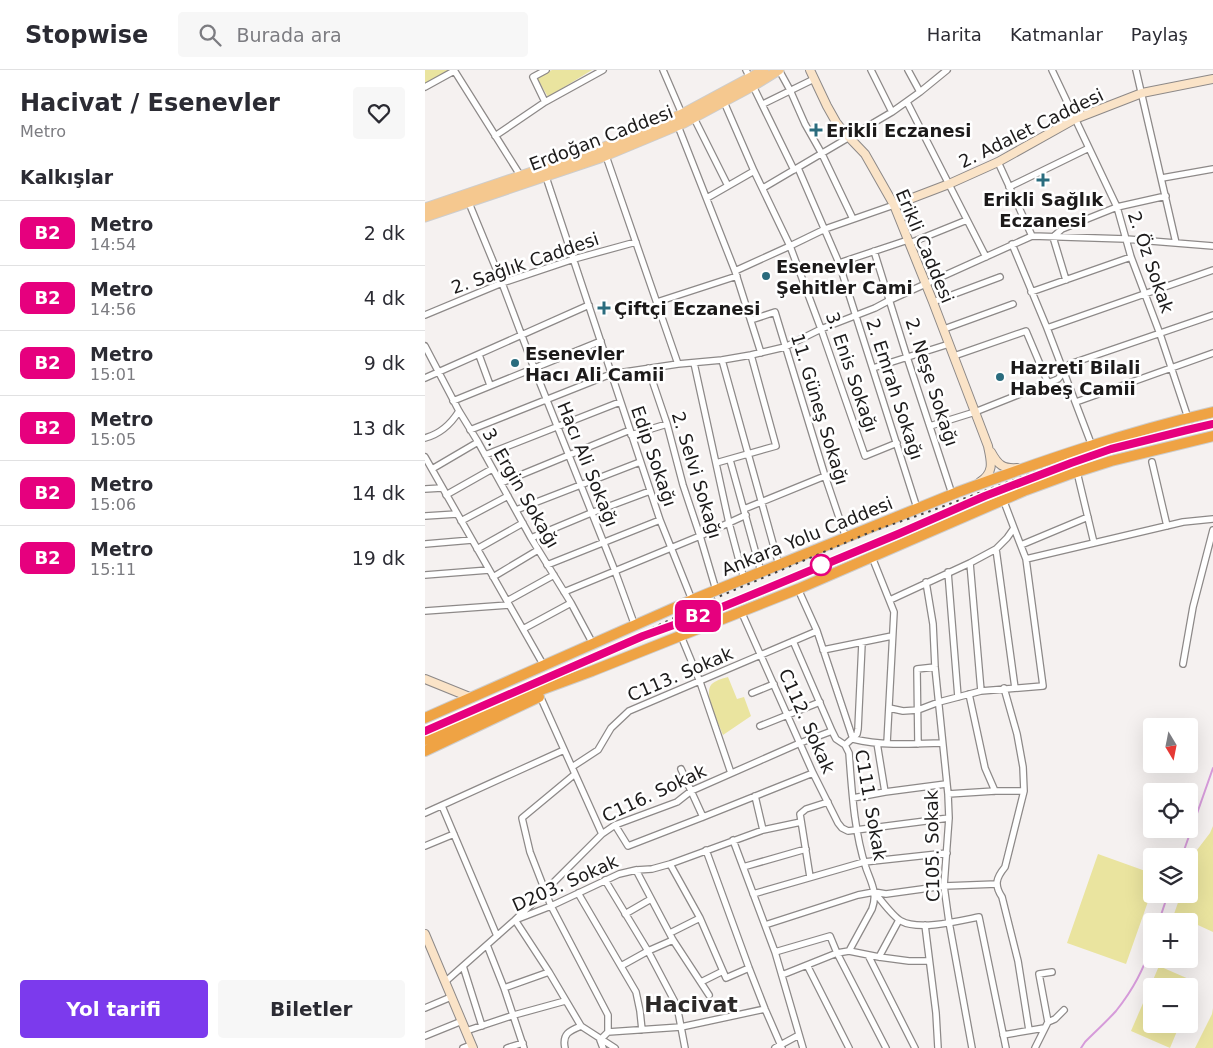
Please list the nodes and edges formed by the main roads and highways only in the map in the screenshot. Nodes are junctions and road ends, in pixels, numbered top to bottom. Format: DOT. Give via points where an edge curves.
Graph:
graph roads {
  1 [pos="764,70"];
  2 [pos="779,70"];
  3 [pos="810,70"];
  4 [pos="749,78"];
  5 [pos="1213,78"];
  6 [pos="894,205"];
  7 [pos="425,208"];
  8 [pos="425,217"];
  9 [pos="1213,412"];
  10 [pos="1213,436"];
  11 [pos="988,446"];
  12 [pos="1028,467"];
  13 [pos="972,487"];
  14 [pos="592,671"];
  15 [pos="425,679"];
  16 [pos="472,698"];
  17 [pos="425,717"];
  18 [pos="425,740"];
  19 [pos="425,751"];
  20 [pos="425,934"];
  21 [pos="472,1046"];
  1 -- 4 [label="main road, Erdoğan Caddesi"];
  2 -- 4 [label="main road, Erdoğan Caddesi"];
  3 -- 6 [label="main road, Erikli Caddesi" via="836,122 865,154"];
  4 -- 7 [label="main road, Erdoğan Caddesi" via="682,114 597,150"];
  4 -- 8 [label="main road, Erdoğan Caddesi" via="724,102 678,126 606,156"];
  5 -- 6 [label="main road, 2. Adalet Caddesi" via="1142,93 1075,120 998,162"];
  6 -- 11 [label="main road, Erikli Caddesi"];
  9 -- 12 [label="highway, Ankara Yolu Caddesi"];
  10 -- 14 [label="highway" via="1111,461 1003,499 798,589"];
  11 -- 12 [label="main road" via="1001,465 1007,468"];
  11 -- 13 [label="main road" via="989,474"];
  12 -- 13 [label="highway, Ankara Yolu Caddesi"];
  13 -- 16 [label="highway, Ankara Yolu Caddesi" via="692,600"];
  14 -- 18 [label="highway"];
  14 -- 19 [label="highway"];
  15 -- 16 [label="main road"];
  16 -- 17 [label="highway, Ankara Yolu Caddesi"];
  20 -- 21 [label="main road"];
}
